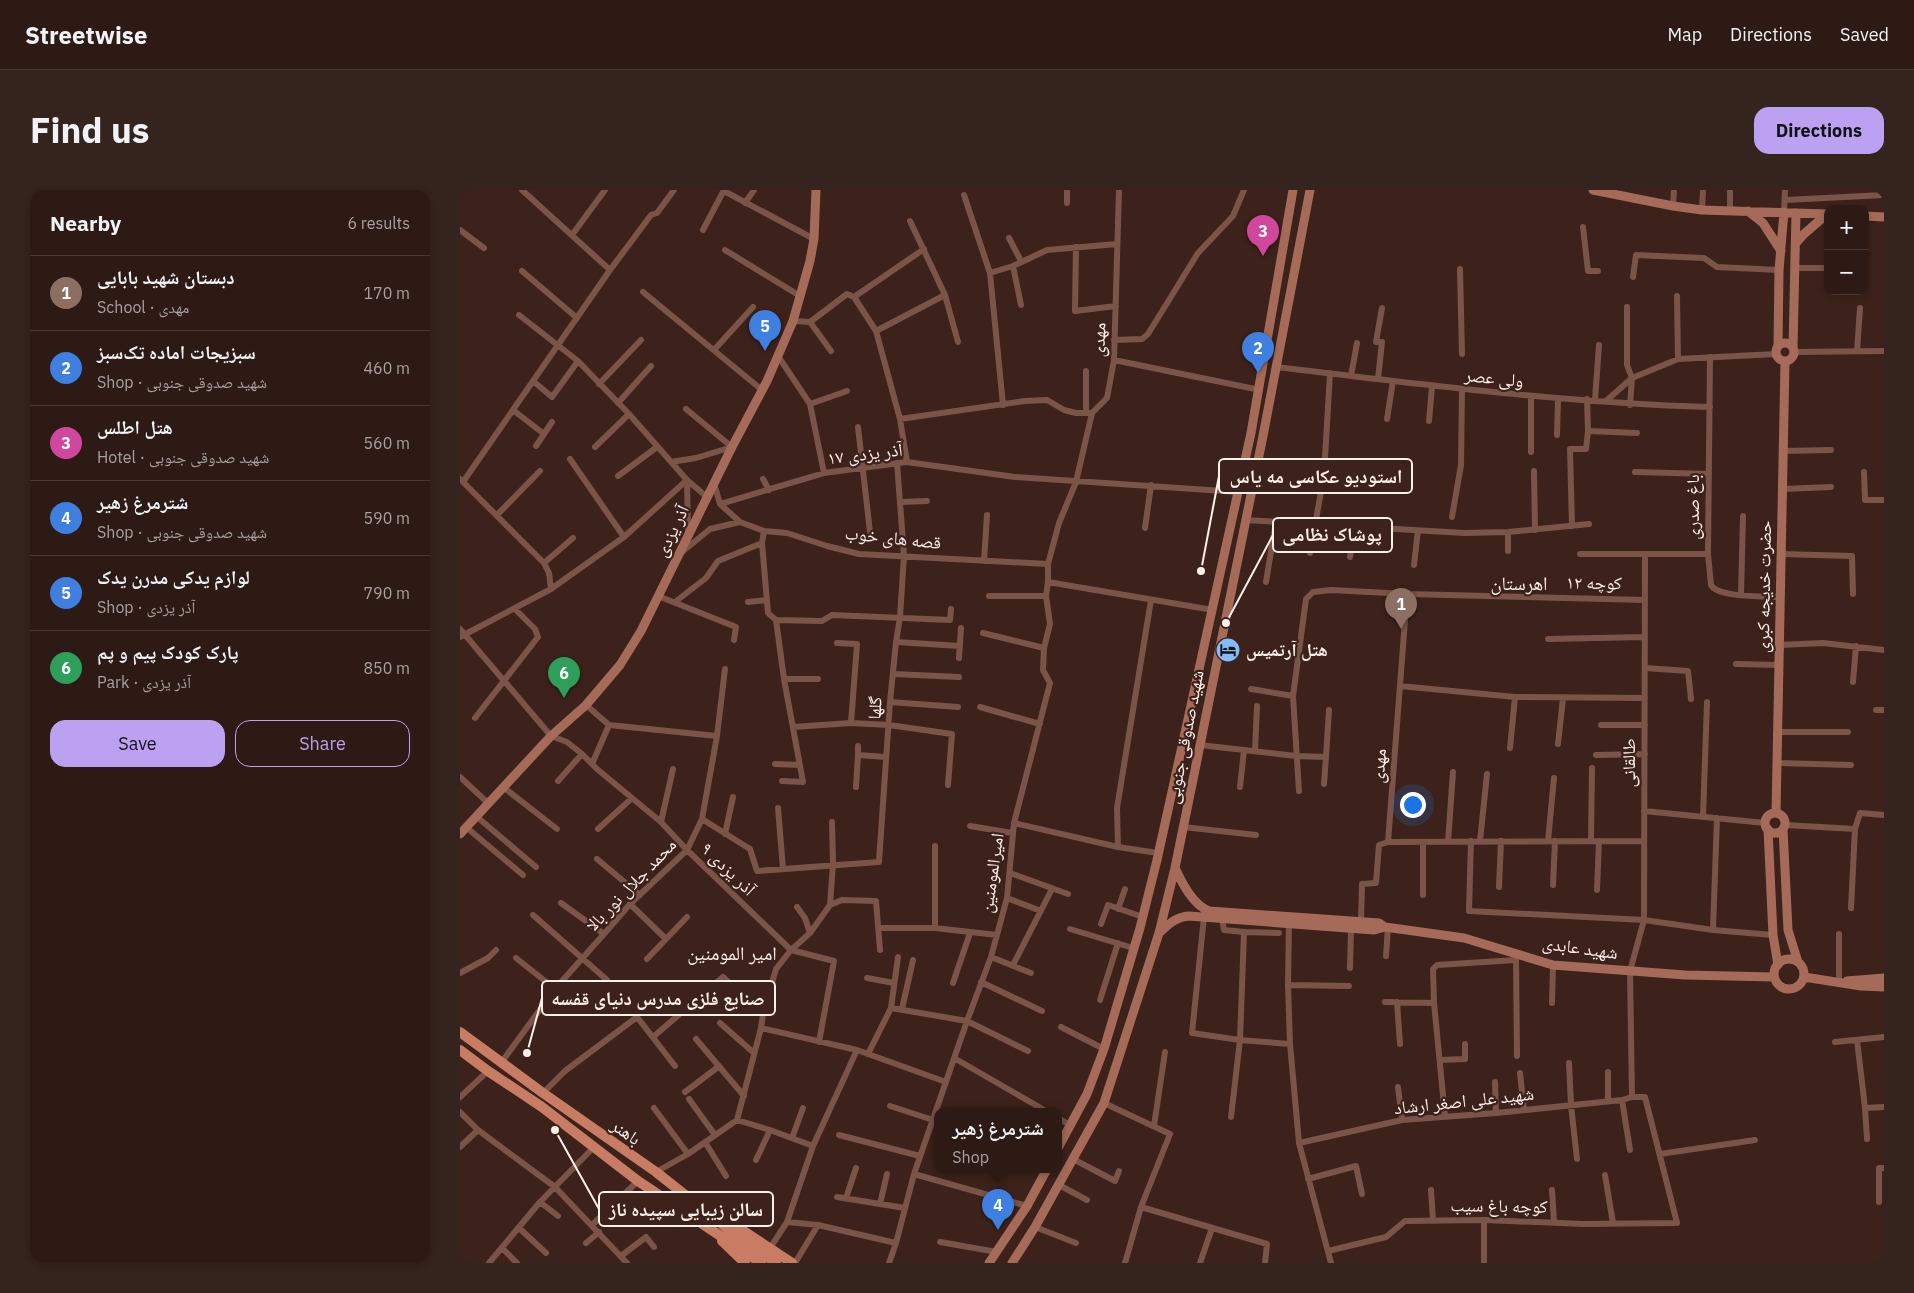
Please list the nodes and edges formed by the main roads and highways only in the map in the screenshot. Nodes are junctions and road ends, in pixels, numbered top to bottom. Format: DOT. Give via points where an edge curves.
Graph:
graph roads {
  1 [pos="816,190"];
  2 [pos="1293,190"];
  3 [pos="1310,190"];
  4 [pos="1593,190"];
  5 [pos="1748,211"];
  6 [pos="1784,212"];
  7 [pos="1796,213"];
  8 [pos="1824,214"];
  9 [pos="1869,216"];
  10 [pos="1824,217"];
  11 [pos="1884,218"];
  12 [pos="1796,243"];
  13 [pos="1781,251"];
  14 [pos="1777,350"];
  15 [pos="1793,350"];
  16 [pos="1785,362"];
  17 [pos="1223,564"];
  18 [pos="1235,567"];
  19 [pos="1776,813"];
  20 [pos="1767,826"];
  21 [pos="1784,827"];
  22 [pos="460,834"];
  23 [pos="1175,868"];
  24 [pos="1289,921"];
  25 [pos="1387,927"];
  26 [pos="1158,934"];
  27 [pos="1791,943"];
  28 [pos="1775,947"];
  29 [pos="1798,962"];
  30 [pos="1778,965"];
  31 [pos="1774,977"];
  32 [pos="1804,977"];
  33 [pos="1884,978"];
  34 [pos="1839,982"];
  35 [pos="1884,987"];
  36 [pos="460,1032"];
  37 [pos="460,1050"];
  38 [pos="1062,1140"];
  39 [pos="1045,1173"];
  40 [pos="712,1216"];
  41 [pos="707,1226"];
  42 [pos="774,1262"];
  43 [pos="745,1263"];
  44 [pos="761,1263"];
  45 [pos="793,1263"];
  46 [pos="989,1263"];
  47 [pos="1012,1263"];
  1 -- 22 [label="main road, آذر یزدی" via="814,239 793,321 762,390 641,631 620,665 586,705 551,736"];
  2 -- 17 [label="main road, شهید صدوقی جنوبی" via="1260,390"];
  3 -- 18 [label="main road, شهید صدوقی جنوبی"];
  4 -- 5 [label="main road" via="1702,210"];
  5 -- 6 [label="main road"];
  5 -- 13 [label="main road" via="1764,223"];
  6 -- 7 [label="main road"];
  6 -- 13 [label="main road"];
  7 -- 8 [label="main road"];
  7 -- 12 [label="main road"];
  9 -- 11 [label="main road"];
  10 -- 12 [label="main road"];
  12 -- 15 [label="main road"];
  13 -- 14 [label="main road"];
  14 -- 15 [label="main road" via="1785,343"];
  14 -- 16 [label="main road" via="1780,360"];
  15 -- 16 [label="main road"];
  16 -- 19 [label="main road, حضرت خدیجه کبری"];
  17 -- 18 [label="main road"];
  17 -- 38 [label="main road, شهید صدوقی جنوبی" via="1143,917 1104,1049 1087,1094"];
  18 -- 23 [label="main road, شهید صدوقی جنوبی"];
  19 -- 20 [label="main road" via="1768,816"];
  19 -- 21 [label="main road" via="1783,817"];
  20 -- 21 [label="main road" via="1775,832"];
  20 -- 28 [label="main road"];
  21 -- 27 [label="main road"];
  23 -- 24 [label="main road, شهید عابدی" via="1204,909"];
  23 -- 26 [label="main road, شهید صدوقی جنوبی"];
  24 -- 25 [label="main road, شهید عابدی" via="1351,929"];
  24 -- 25 [label="main road, شهید عابدی" via="1360,921"];
  24 -- 26 [label="main road, شهید عابدی" via="1180,917"];
  25 -- 31 [label="main road, شهید عابدی" via="1464,938 1553,965 1685,975"];
  26 -- 47 [label="main road, شهید صدوقی جنوبی" via="1104,1103"];
  27 -- 28 [label="main road" via="1783,949"];
  27 -- 29 [label="main road"];
  28 -- 30 [label="main road"];
  29 -- 30 [label="main road" via="1787,960"];
  29 -- 32 [label="main road"];
  30 -- 31 [label="main road"];
  31 -- 32 [label="main road" via="1778,985 1787,989 1796,988"];
  32 -- 34 [label="main road"];
  33 -- 34 [label="main road"];
  34 -- 35 [label="main road"];
  36 -- 40 [label="main road, باهنر" via="656,1172"];
  37 -- 41 [label="main road, باهنر" via="595,1146 638,1181"];
  39 -- 46 [label="main road"];
  40 -- 42 [label="main road, باهنر"];
  40 -- 45 [label="main road" via="742,1230"];
  41 -- 43 [label="main road"];
  41 -- 44 [label="main road, باهنر"];
}
